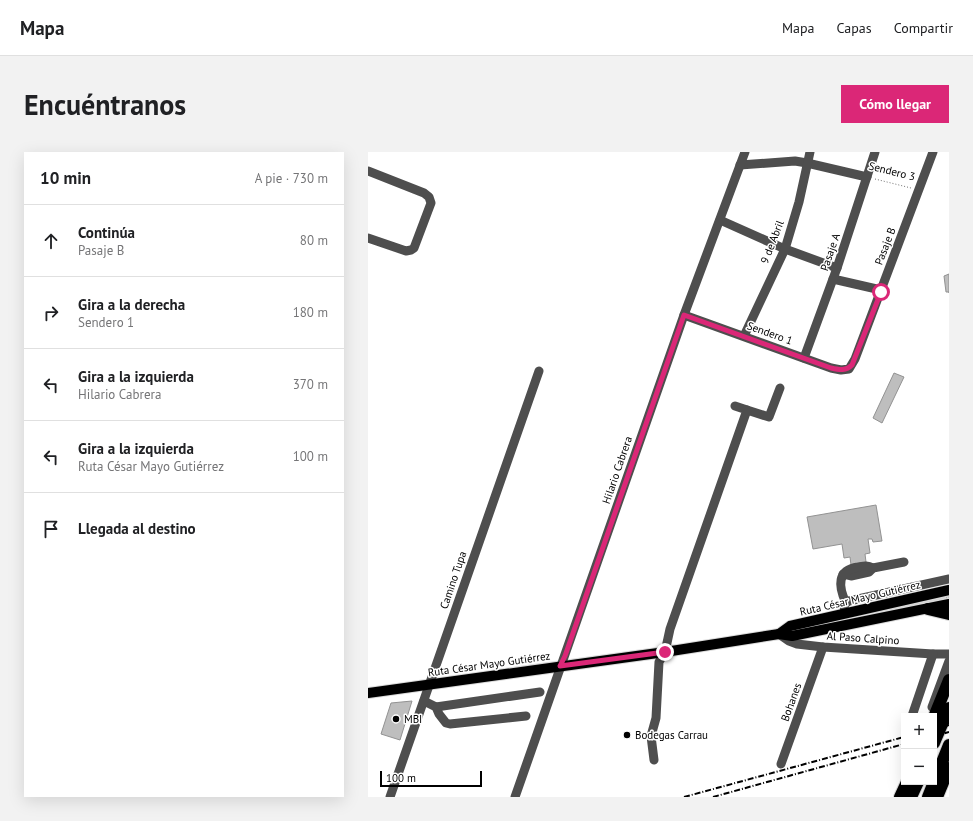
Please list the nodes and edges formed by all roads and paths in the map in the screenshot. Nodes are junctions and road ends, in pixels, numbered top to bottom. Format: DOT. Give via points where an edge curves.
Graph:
graph roads {
  1 [pos="745,152"];
  2 [pos="810,152"];
  3 [pos="875,152"];
  4 [pos="933,152"];
  5 [pos="807,163"];
  6 [pos="740,165"];
  7 [pos="368,171"];
  8 [pos="867,177"];
  9 [pos="919,190"];
  10 [pos="720,220"];
  11 [pos="368,238"];
  12 [pos="785,249"];
  13 [pos="837,268"];
  14 [pos="833,279"];
  15 [pos="882,290"];
  16 [pos="684,315"];
  17 [pos="744,336"];
  18 [pos="804,358"];
  19 [pos="849,369"];
  20 [pos="539,371"];
  21 [pos="780,388"];
  22 [pos="735,406"];
  23 [pos="747,410"];
  24 [pos="904,562"];
  25 [pos="949,579"];
  26 [pos="949,590"];
  27 [pos="846,602"];
  28 [pos="949,604"];
  29 [pos="928,609"];
  30 [pos="845,613"];
  31 [pos="949,614"];
  32 [pos="779,634"];
  33 [pos="823,647"];
  34 [pos="665,652"];
  35 [pos="933,654"];
  36 [pos="949,654"];
  37 [pos="949,661"];
  38 [pos="560,666"];
  39 [pos="949,680"];
  40 [pos="430,684"];
  41 [pos="540,692"];
  42 [pos="368,693"];
  43 [pos="424,701"];
  44 [pos="436,707"];
  45 [pos="949,708"];
  46 [pos="913,713"];
  47 [pos="933,713"];
  48 [pos="933,713"];
  49 [pos="526,716"];
  50 [pos="937,737"];
  51 [pos="949,746"];
  52 [pos="654,760"];
  53 [pos="781,764"];
  54 [pos="949,768"];
  55 [pos="906,785"];
  56 [pos="917,785"];
  57 [pos="390,797"];
  58 [pos="515,797"];
  59 [pos="900,797"];
  60 [pos="911,797"];
  61 [pos="928,797"];
  62 [pos="937,797"];
  1 -- 6 [label="street, Hilario Cabrera"];
  2 -- 5 [label="street, 9 de Abril"];
  3 -- 8 [label="street, Pasaje A"];
  4 -- 9 [label="street, Pasaje B"];
  5 -- 6 [label="street, Sendero 3" via="795,161"];
  5 -- 8 [label="street, Sendero 3"];
  5 -- 12 [label="street, 9 de Abril"];
  6 -- 10 [label="street, Hilario Cabrera"];
  7 -- 11 [label="street" via="424,193 431,203 411,250 406,251"];
  8 -- 9 [label="path, Sendero 3"];
  8 -- 13 [label="street, Pasaje A"];
  9 -- 15 [label="street, Pasaje B"];
  10 -- 12 [label="street"];
  10 -- 16 [label="street, Hilario Cabrera"];
  12 -- 13 [label="street"];
  12 -- 17 [label="street, 9 de Abril"];
  13 -- 14 [label="street, Pasaje A"];
  14 -- 15 [label="street"];
  14 -- 18 [label="street, Pasaje A"];
  15 -- 19 [label="street, Pasaje B" via="855,360"];
  16 -- 17 [label="street, Sendero 1"];
  16 -- 38 [label="street, Hilario Cabrera"];
  17 -- 18 [label="street, Sendero 1"];
  18 -- 19 [label="street, Sendero 1" via="831,368"];
  20 -- 40 [label="street, Camino Tupa"];
  21 -- 23 [label="street" via="769,417"];
  22 -- 23 [label="street"];
  23 -- 34 [label="street" via="670,629"];
  24 -- 27 [label="street" via="873,568 868,565 849,568 843,574 840,583"];
  25 -- 27 [label="street"];
  26 -- 30 [label="main road, Ruta César Mayo Gutiérrez"];
  27 -- 30 [label="street"];
  28 -- 29 [label="main road, Ruta César Mayo Gutiérrez"];
  29 -- 31 [label="highway"];
  29 -- 32 [label="main road, Ruta César Mayo Gutiérrez" via="792,636"];
  30 -- 32 [label="main road, Ruta César Mayo Gutiérrez" via="790,626"];
  32 -- 33 [label="street, Al Paso Calpino" via="797,644"];
  32 -- 34 [label="main road, Ruta César Mayo Gutiérrez"];
  33 -- 35 [label="street, Al Paso Calpino"];
  33 -- 53 [label="street, Bohanes"];
  34 -- 38 [label="main road, Ruta César Mayo Gutiérrez"];
  34 -- 52 [label="street" via="660,662 656,718 651,736"];
  35 -- 36 [label="street, Al Paso Calpino"];
  35 -- 46 [label="street"];
  37 -- 47 [label="street"];
  38 -- 40 [label="main road, Ruta César Mayo Gutiérrez"];
  38 -- 58 [label="street, Hilario Cabrera"];
  39 -- 48 [label="highway"];
  40 -- 42 [label="main road, Ruta César Mayo Gutiérrez"];
  40 -- 43 [label="street, Camino Tupa"];
  41 -- 44 [label="street"];
  43 -- 44 [label="street"];
  43 -- 57 [label="street, Camino Tupa"];
  44 -- 49 [label="street" via="446,723 450,724"];
  45 -- 50 [label="highway"];
  51 -- 61 [label="highway"];
  54 -- 62 [label="highway"];
  55 -- 59 [label="highway"];
  56 -- 60 [label="highway"];
}
